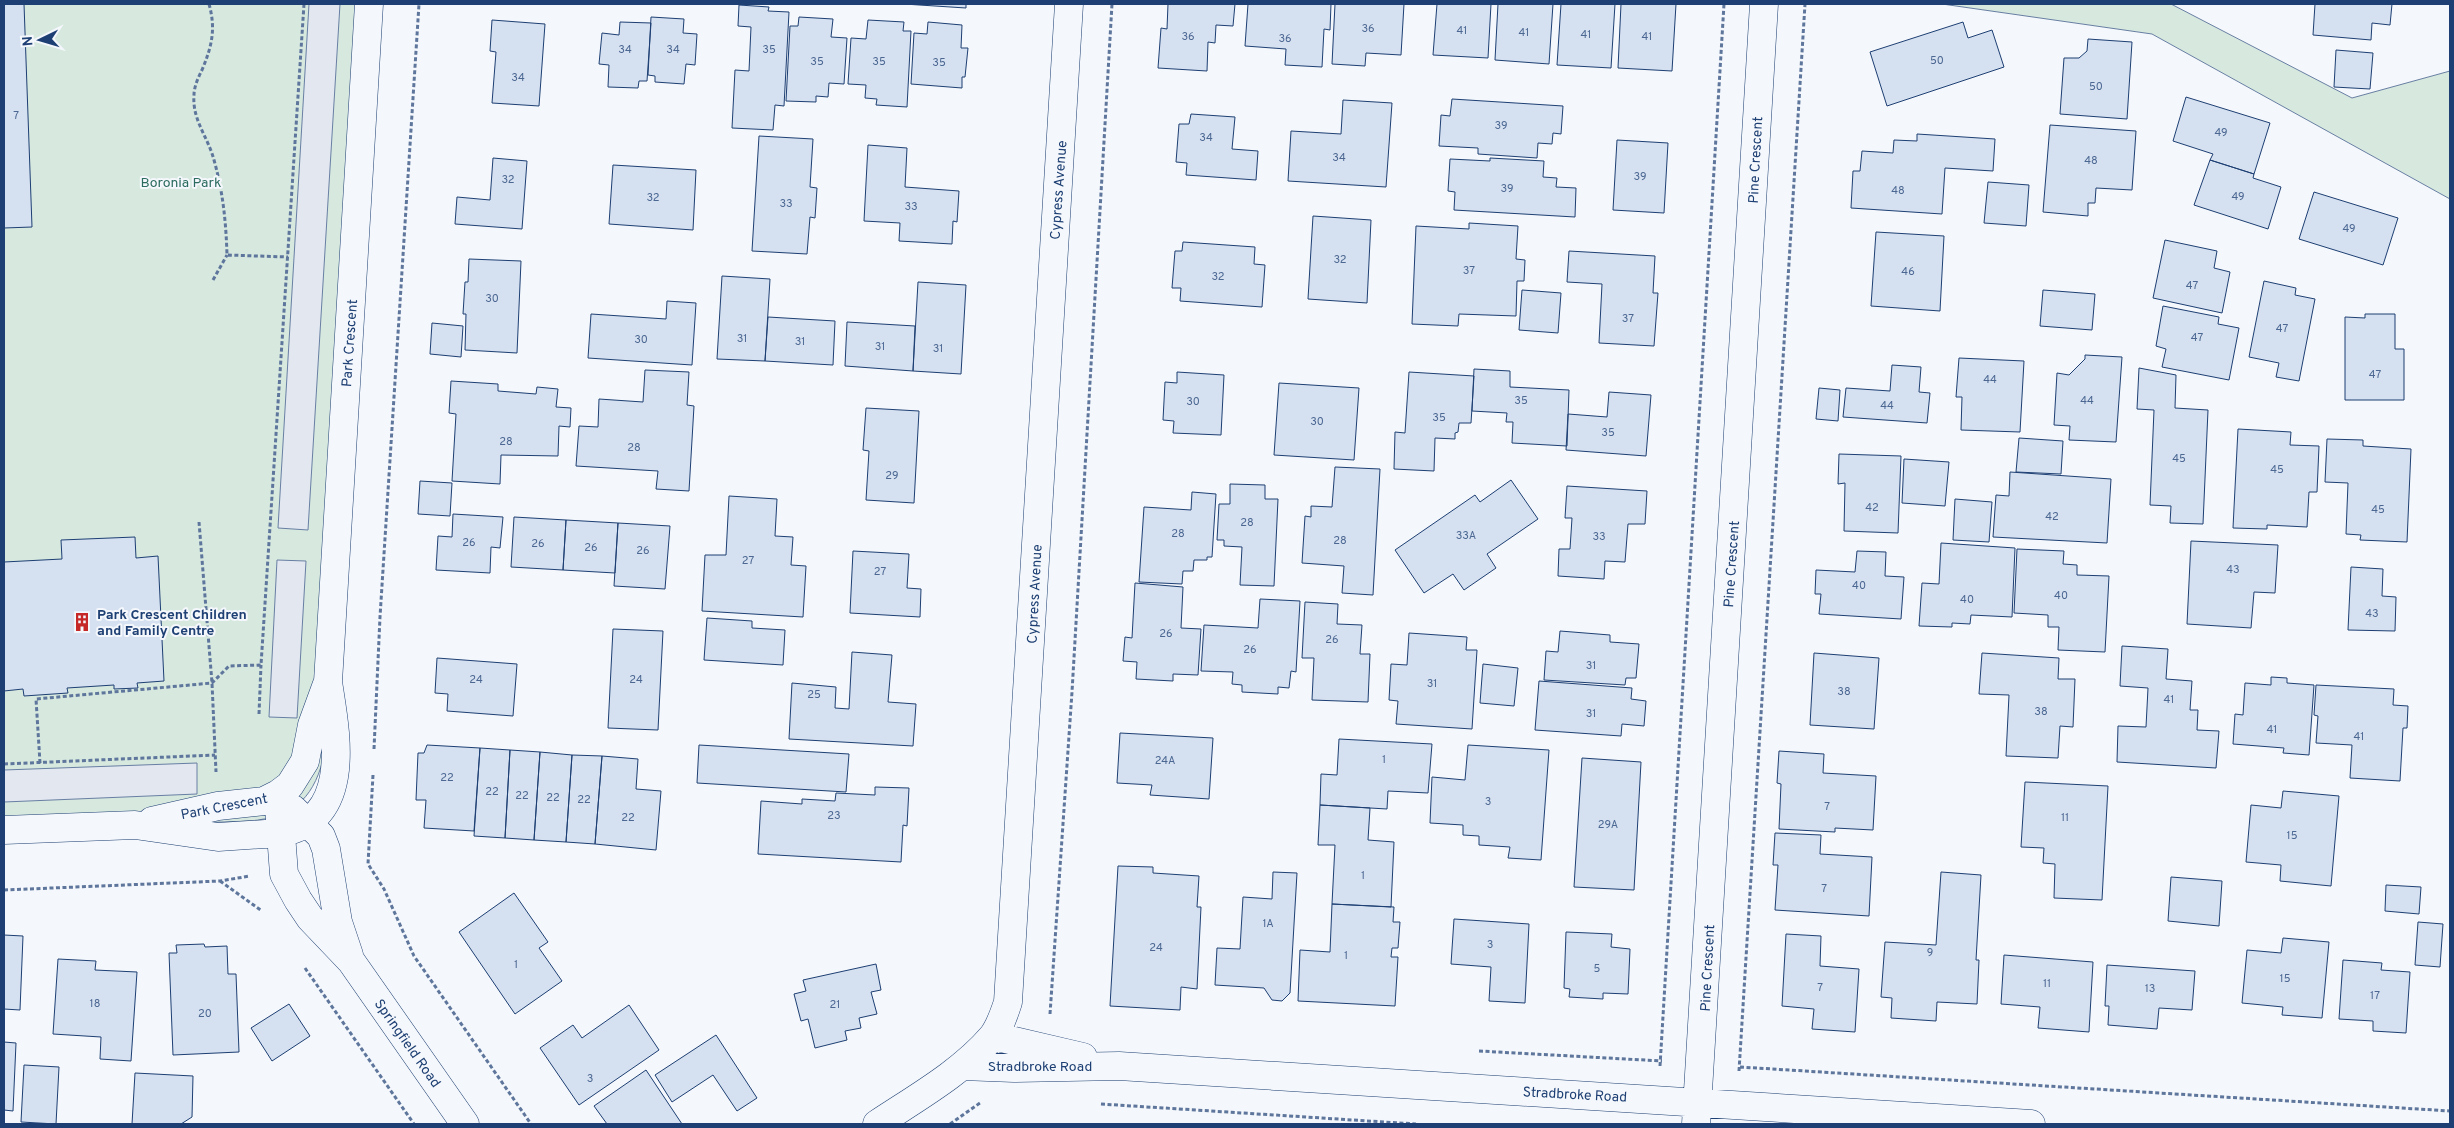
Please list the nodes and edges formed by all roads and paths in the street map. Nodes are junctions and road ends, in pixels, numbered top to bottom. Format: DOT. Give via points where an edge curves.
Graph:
graph roads {
  1 [pos="209,4"];
  2 [pos="304,4"];
  3 [pos="370,4"];
  4 [pos="419,4"];
  5 [pos="1069,4"];
  6 [pos="1112,4"];
  7 [pos="1724,4"];
  8 [pos="1764,4"];
  9 [pos="1805,4"];
  10 [pos="227,255"];
  11 [pos="288,258"];
  12 [pos="213,280"];
  13 [pos="199,522"];
  14 [pos="261,665"];
  15 [pos="328,682"];
  16 [pos="212,683"];
  17 [pos="259,714"];
  18 [pos="374,755"];
  19 [pos="40,763"];
  20 [pos="4,764"];
  21 [pos="373,765"];
  22 [pos="278,794"];
  23 [pos="306,822"];
  24 [pos="135,825"];
  25 [pos="4,830"];
  26 [pos="280,833"];
  27 [pos="254,875"];
  28 [pos="220,881"];
  29 [pos="4,890"];
  30 [pos="267,915"];
  31 [pos="300,961"];
  32 [pos="352,961"];
  33 [pos="1050,1015"];
  34 [pos="993,1036"];
  35 [pos="1661,1060"];
  36 [pos="962,1066"];
  37 [pos="1119,1066"];
  38 [pos="988,1097"];
  39 [pos="1097,1104"];
  40 [pos="2450,1110"];
  41 [pos="1697,1113"];
  42 [pos="414,1124"];
  43 [pos="465,1124"];
  44 [pos="531,1124"];
  45 [pos="877,1124"];
  46 [pos="950,1124"];
  47 [pos="1416,1124"];
  48 [pos="2030,1124"];
  1 -- 10 [label="path" via="214,21 213,36 194,94 194,111 198,127 214,158 224,201"];
  2 -- 11 [label="path"];
  3 -- 15 [label="street, Park Crescent"];
  4 -- 18 [label="path"];
  5 -- 34 [label="street, Cypress Avenue" via="1011,980 1008,1002"];
  6 -- 33 [label="path"];
  7 -- 35 [label="path"];
  8 -- 41 [label="street, Pine Crescent"];
  9 -- 40 [label="path" via="1740,1067"];
  10 -- 11 [label="path"];
  10 -- 12 [label="path"];
  11 -- 14 [label="path"];
  13 -- 16 [label="path"];
  14 -- 16 [label="path" via="229,666"];
  14 -- 17 [label="path"];
  15 -- 22 [label="street, Park Crescent" via="312,725 305,761 290,785"];
  15 -- 23 [label="street, Park Crescent" via="337,745 335,774 326,800"];
  16 -- 19 [label="path" via="36,699"];
  16 -- 19 [label="path" via="215,756"];
  19 -- 20 [label="path"];
  21 -- 44 [label="path" via="368,864 384,888 414,956"];
  22 -- 23 [label="street, Springfield Road"];
  22 -- 24 [label="street, Park Crescent" via="251,804 218,806"];
  22 -- 26 [label="street, Springfield Road"];
  23 -- 26 [label="street, Park Crescent"];
  23 -- 32 [label="street, Springfield Road" via="321,836 326,849 338,922"];
  24 -- 25 [label="street, Park Crescent"];
  24 -- 26 [label="street, Park Crescent" via="218,837"];
  26 -- 32 [label="street, Springfield Road" via="284,874 298,900 310,918"];
  27 -- 28 [label="path"];
  28 -- 29 [label="path"];
  28 -- 30 [label="path"];
  31 -- 42 [label="path"];
  32 -- 43 [label="street, Springfield Road"];
  34 -- 36 [label="street, Cypress Avenue"];
  34 -- 37 [label="street, Stradbroke Road"];
  36 -- 37 [label="street, Stradbroke Road"];
  36 -- 45 [label="street, Cypress Avenue"];
  37 -- 41 [label="street, Stradbroke Road"];
  38 -- 46 [label="path"];
  39 -- 47 [label="path"];
  41 -- 48 [label="street, Stradbroke Road"];
}
